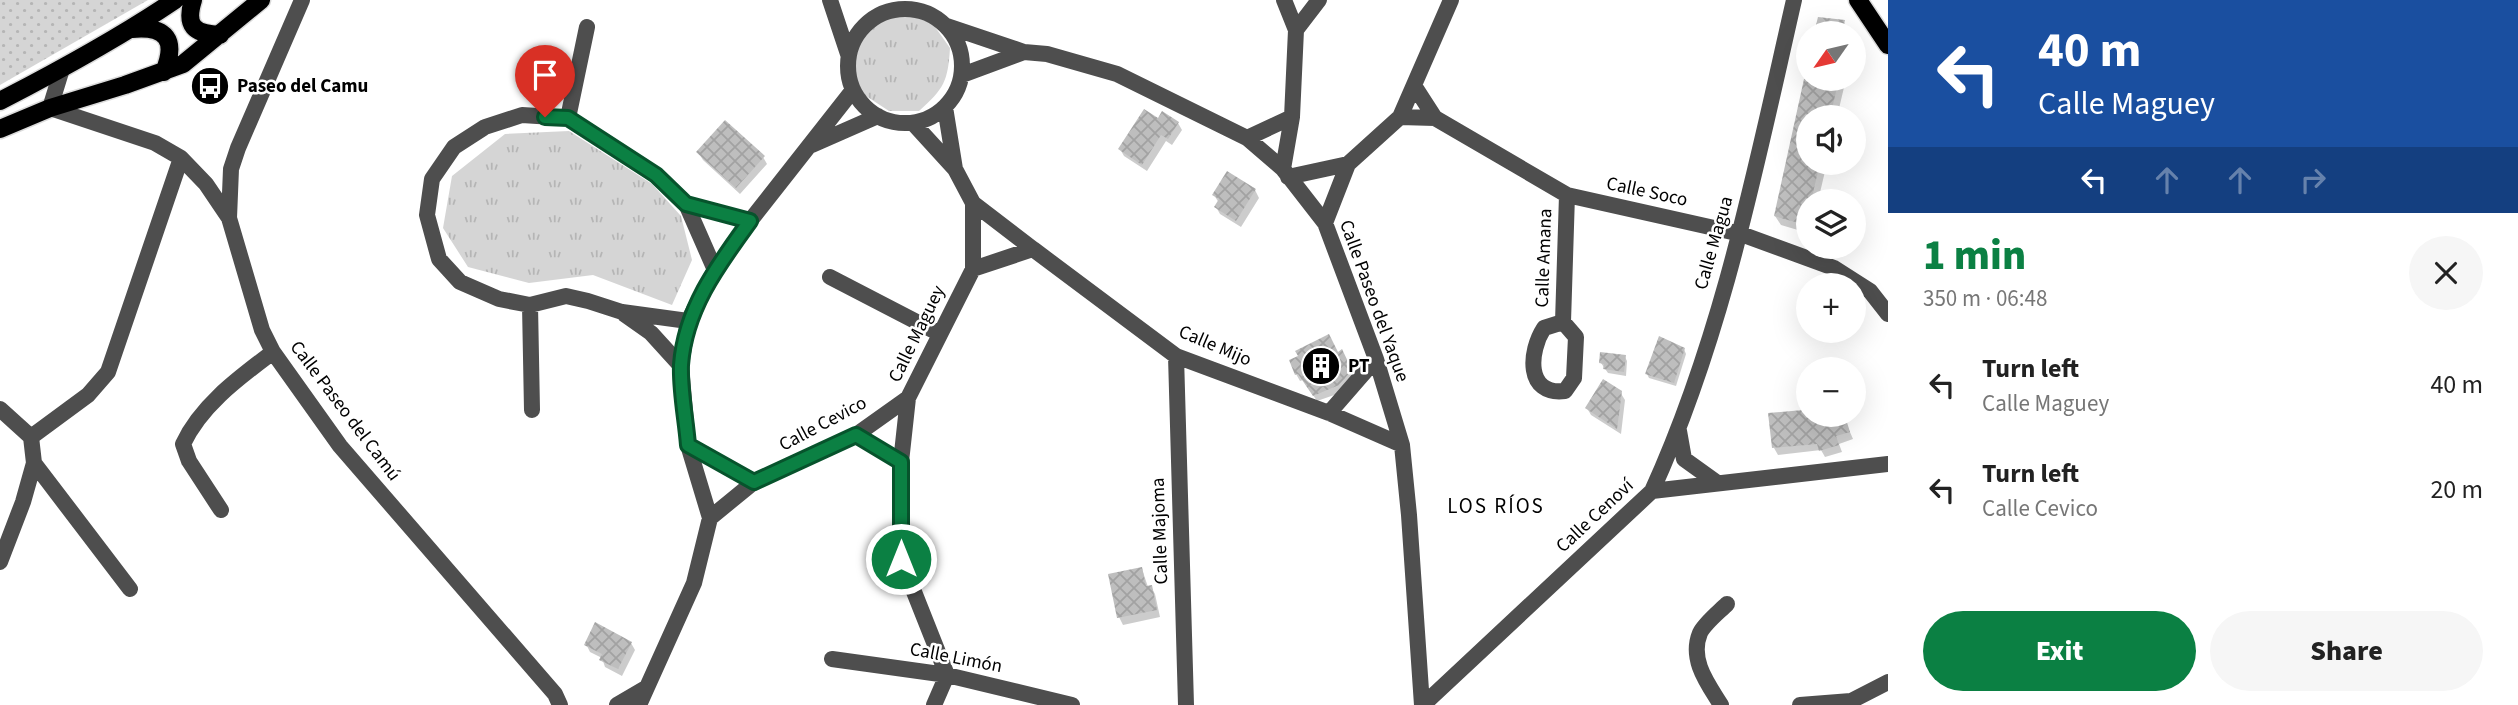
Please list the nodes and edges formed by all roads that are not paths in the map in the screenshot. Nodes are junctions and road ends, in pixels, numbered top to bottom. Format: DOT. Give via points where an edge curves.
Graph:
graph roads {
  1 [pos="175,0"];
  2 [pos="193,0"];
  3 [pos="261,0"];
  4 [pos="302,0"];
  5 [pos="830,0"];
  6 [pos="1284,0"];
  7 [pos="1319,0"];
  8 [pos="1451,0"];
  9 [pos="1794,0"];
  10 [pos="1858,0"];
  11 [pos="914,5"];
  12 [pos="947,26"];
  13 [pos="587,27"];
  14 [pos="131,29"];
  15 [pos="1296,30"];
  16 [pos="219,35"];
  17 [pos="1888,45"];
  18 [pos="1024,52"];
  19 [pos="848,54"];
  20 [pos="62,69"];
  21 [pos="164,72"];
  22 [pos="962,75"];
  23 [pos="1415,87"];
  24 [pos="853,90"];
  25 [pos="0,101"];
  26 [pos="945,107"];
  27 [pos="50,108"];
  28 [pos="878,116"];
  29 [pos="1292,117"];
  30 [pos="1400,117"];
  31 [pos="568,118"];
  32 [pos="1435,118"];
  33 [pos="913,123"];
  34 [pos="0,129"];
  35 [pos="1247,138"];
  36 [pos="810,146"];
  37 [pos="181,158"];
  38 [pos="1348,164"];
  39 [pos="955,169"];
  40 [pos="1286,173"];
  41 [pos="1567,195"];
  42 [pos="973,203"];
  43 [pos="686,204"];
  44 [pos="229,218"];
  45 [pos="750,221"];
  46 [pos="1325,223"];
  47 [pos="1741,234"];
  48 [pos="1032,249"];
  49 [pos="973,269"];
  50 [pos="715,270"];
  51 [pos="830,277"];
  52 [pos="530,305"];
  53 [pos="621,312"];
  54 [pos="1888,314"];
  55 [pos="688,321"];
  56 [pos="1563,322"];
  57 [pos="940,334"];
  58 [pos="273,352"];
  59 [pos="1176,356"];
  60 [pos="1376,359"];
  61 [pos="681,366"];
  62 [pos="908,398"];
  63 [pos="0,409"];
  64 [pos="532,410"];
  65 [pos="1329,414"];
  66 [pos="1679,431"];
  67 [pos="856,435"];
  68 [pos="32,437"];
  69 [pos="688,445"];
  70 [pos="1402,445"];
  71 [pos="901,462"];
  72 [pos="34,463"];
  73 [pos="1888,464"];
  74 [pos="754,482"];
  75 [pos="1716,482"];
  76 [pos="1652,491"];
  77 [pos="222,510"];
  78 [pos="710,518"];
  79 [pos="3,544"];
  80 [pos="0,562"];
  81 [pos="130,589"];
  82 [pos="1727,604"];
  83 [pos="832,659"];
  84 [pos="947,675"];
  85 [pos="1888,682"];
  86 [pos="646,688"];
  87 [pos="557,699"];
  88 [pos="1854,703"];
  89 [pos="572,705"];
  90 [pos="617,705"];
  91 [pos="639,705"];
  92 [pos="934,705"];
  93 [pos="1072,705"];
  94 [pos="1185,705"];
  95 [pos="1422,705"];
  96 [pos="1721,705"];
  97 [pos="1800,705"];
  1 -- 14 [label="main road"];
  2 -- 16 [label="main road" via="192,25 198,32"];
  3 -- 16 [label="main road"];
  4 -- 44 [label="street" via="238,148 231,169"];
  5 -- 19 [label="street"];
  6 -- 15 [label="street"];
  7 -- 15 [label="street"];
  8 -- 23 [label="street"];
  9 -- 47 [label="street, Calle Magua"];
  10 -- 17 [label="main road"];
  11 -- 12 [label="street"];
  11 -- 19 [label="street" via="868,22"];
  12 -- 18 [label="street, Calle Paseo del Yaque"];
  12 -- 22 [label="street" via="957,41"];
  13 -- 31 [label="street"];
  14 -- 20 [label="main road"];
  14 -- 21 [label="main road" via="163,34 172,54"];
  15 -- 29 [label="street"];
  16 -- 21 [label="main road" via="183,64"];
  18 -- 22 [label="street, Calle Paseo del Yaque"];
  18 -- 35 [label="street, Calle Paseo del Yaque" via="1117,74"];
  19 -- 24 [label="street"];
  20 -- 25 [label="main road"];
  20 -- 27 [label="street"];
  21 -- 27 [label="main road"];
  22 -- 26 [label="street"];
  23 -- 30 [label="street"];
  23 -- 32 [label="street, Calle Soco"];
  24 -- 28 [label="street"];
  24 -- 36 [label="street"];
  26 -- 33 [label="street"];
  26 -- 39 [label="street, Calle Maguey"];
  27 -- 34 [label="main road"];
  27 -- 37 [label="street, Calle Paseo del Camú" via="155,143"];
  28 -- 33 [label="street"];
  28 -- 36 [label="street"];
  29 -- 35 [label="street"];
  29 -- 40 [label="street"];
  30 -- 32 [label="street, Calle Soco"];
  30 -- 38 [label="street"];
  31 -- 43 [label="street" via="656,175"];
  31 -- 52 [label="street" via="522,115 485,127 454,147 432,179 427,215 439,259 460,282 499,299"];
  32 -- 41 [label="street, Calle Soco"];
  33 -- 39 [label="street, Calle Maguey"];
  35 -- 40 [label="street, Calle Paseo del Yaque"];
  36 -- 45 [label="street"];
  37 -- 44 [label="street, Calle Paseo del Camú"];
  37 -- 68 [label="street" via="108,372 88,395"];
  38 -- 40 [label="street"];
  38 -- 46 [label="street"];
  39 -- 42 [label="street, Calle Maguey"];
  40 -- 46 [label="street, Calle Paseo del Yaque"];
  41 -- 47 [label="street, Calle Soco"];
  41 -- 56 [label="street, Calle Amana"];
  42 -- 48 [label="street, Calle Maguey"];
  42 -- 49 [label="street, Calle Maguey"];
  43 -- 45 [label="street"];
  43 -- 50 [label="street"];
  44 -- 58 [label="street, Calle Paseo del Camú" via="262,330"];
  45 -- 50 [label="street"];
  46 -- 60 [label="street, Calle Paseo del Yaque"];
  47 -- 54 [label="street, Calle Soco" via="1835,268 1870,291"];
  47 -- 66 [label="street, Calle Magua"];
  48 -- 49 [label="street"];
  48 -- 59 [label="street, Calle Mijo"];
  49 -- 57 [label="street, Calle Maguey"];
  50 -- 55 [label="street"];
  51 -- 57 [label="street"];
  52 -- 53 [label="street" via="566,296"];
  52 -- 64 [label="street"];
  53 -- 55 [label="street"];
  53 -- 61 [label="street" via="651,333"];
  55 -- 61 [label="street"];
  57 -- 62 [label="street, Calle Maguey"];
  58 -- 77 [label="street" via="224,391 183,444"];
  58 -- 87 [label="street, Calle Paseo del Camú" via="340,446"];
  59 -- 65 [label="street, Calle Mijo"];
  59 -- 94 [label="street, Calle Majoma"];
  60 -- 65 [label="street"];
  60 -- 70 [label="street, Calle Paseo del Yaque"];
  61 -- 69 [label="street"];
  62 -- 67 [label="street, Calle Cevico"];
  62 -- 71 [label="street, Calle Maguey"];
  63 -- 68 [label="street"];
  65 -- 70 [label="street, Calle Mijo"];
  66 -- 75 [label="street" via="1684,459"];
  66 -- 76 [label="street, Calle Magua"];
  67 -- 71 [label="street"];
  67 -- 74 [label="street, Calle Cevico"];
  68 -- 72 [label="street"];
  69 -- 74 [label="street"];
  69 -- 78 [label="street"];
  70 -- 95 [label="street, Calle Paseo del Yaque"];
  71 -- 84 [label="street, Calle Maguey" via="901,559"];
  72 -- 79 [label="street" via="23,502"];
  72 -- 81 [label="street"];
  73 -- 75 [label="street, Calle Cenoví"];
  74 -- 78 [label="street, Calle Cevico"];
  75 -- 76 [label="street, Calle Cenoví"];
  76 -- 95 [label="street, Calle Cenoví"];
  78 -- 86 [label="street" via="694,583"];
  79 -- 80 [label="street"];
  82 -- 96 [label="street" via="1700,632 1698,648 1698,667"];
  83 -- 84 [label="street, Calle Limón"];
  84 -- 92 [label="street"];
  84 -- 93 [label="street, Calle Limón"];
  85 -- 88 [label="street"];
  86 -- 90 [label="street"];
  86 -- 91 [label="street"];
  87 -- 89 [label="street, Calle Paseo del Camú"];
  88 -- 97 [label="street"];
}
